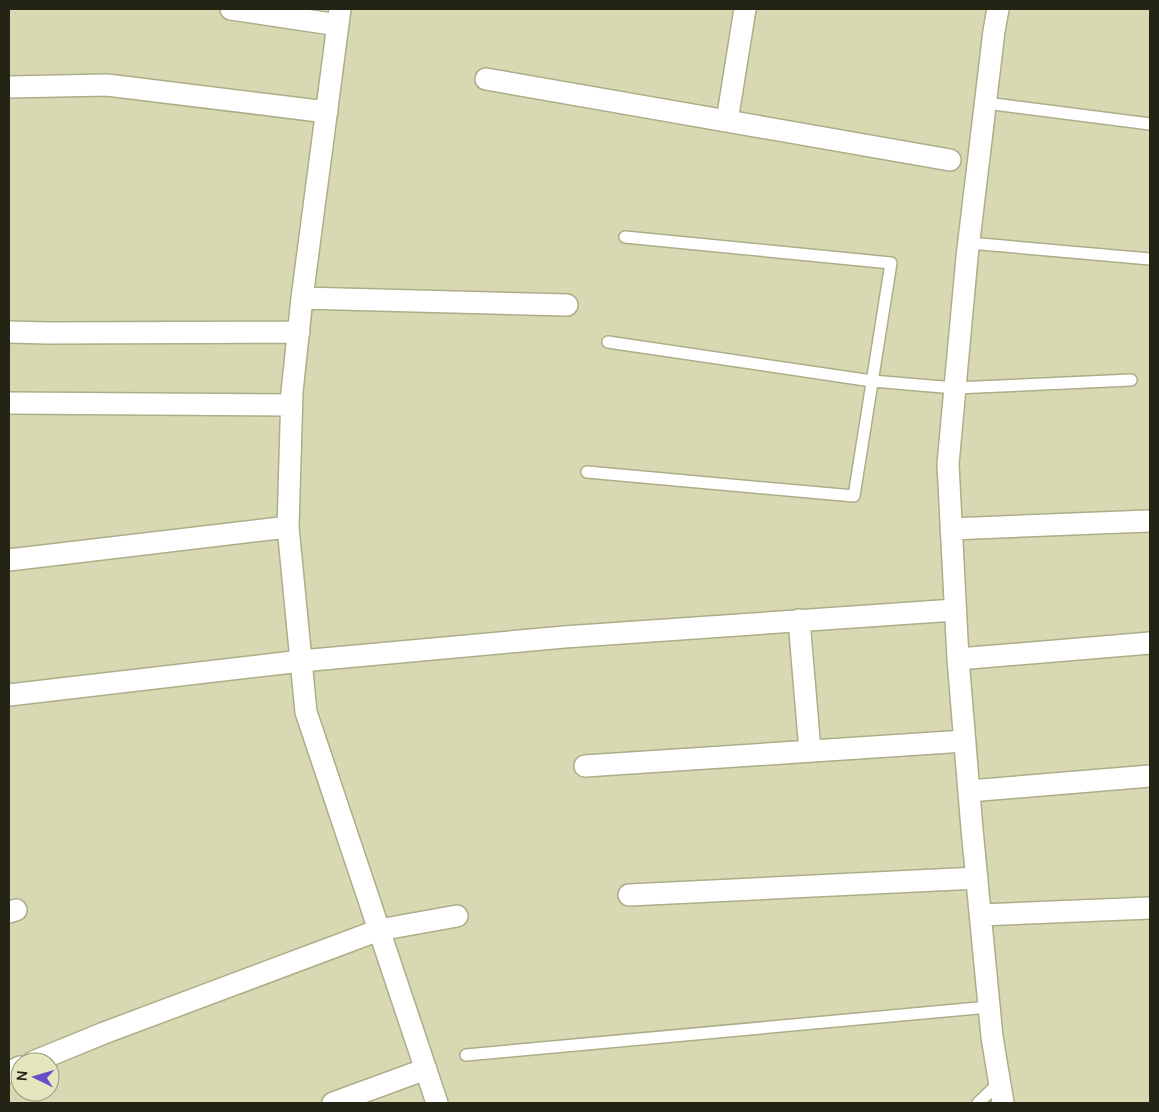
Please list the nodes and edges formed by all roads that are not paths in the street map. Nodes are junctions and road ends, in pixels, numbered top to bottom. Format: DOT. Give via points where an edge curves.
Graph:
graph roads {
  1 [pos="231,9"];
  2 [pos="745,9"];
  3 [pos="998,9"];
  4 [pos="339,17"];
  5 [pos="486,79"];
  6 [pos="9,87"];
  7 [pos="986,103"];
  8 [pos="327,112"];
  9 [pos="726,121"];
  10 [pos="1150,124"];
  11 [pos="950,160"];
  12 [pos="625,237"];
  13 [pos="969,244"];
  14 [pos="1150,259"];
  15 [pos="302,298"];
  16 [pos="567,305"];
  17 [pos="9,332"];
  18 [pos="299,332"];
  19 [pos="608,342"];
  20 [pos="1131,380"];
  21 [pos="872,381"];
  22 [pos="955,388"];
  23 [pos="9,403"];
  24 [pos="291,405"];
  25 [pos="587,472"];
  26 [pos="1148,521"];
  27 [pos="288,527"];
  28 [pos="951,530"];
  29 [pos="9,560"];
  30 [pos="955,610"];
  31 [pos="799,620"];
  32 [pos="1150,643"];
  33 [pos="958,658"];
  34 [pos="301,661"];
  35 [pos="9,695"];
  36 [pos="965,742"];
  37 [pos="810,751"];
  38 [pos="585,766"];
  39 [pos="1150,776"];
  40 [pos="969,791"];
  41 [pos="977,878"];
  42 [pos="629,895"];
  43 [pos="1150,908"];
  44 [pos="980,915"];
  45 [pos="457,916"];
  46 [pos="379,930"];
  47 [pos="989,1007"];
  48 [pos="57,1052"];
  49 [pos="466,1056"];
  50 [pos="426,1069"];
  51 [pos="1000,1082"];
  52 [pos="333,1103"];
  53 [pos="437,1103"];
  54 [pos="978,1103"];
  55 [pos="1003,1103"];
  1 -- 4 [label="street"];
  2 -- 9 [label="street"];
  3 -- 7 [label="street"];
  4 -- 8 [label="street"];
  5 -- 9 [label="street"];
  6 -- 8 [label="street" via="107,85"];
  7 -- 10 [label="lane"];
  7 -- 13 [label="street"];
  8 -- 15 [label="street"];
  9 -- 11 [label="street"];
  12 -- 21 [label="lane" via="891,263"];
  13 -- 14 [label="lane"];
  13 -- 22 [label="street"];
  15 -- 16 [label="street"];
  15 -- 18 [label="street"];
  17 -- 18 [label="street"];
  18 -- 24 [label="street"];
  19 -- 21 [label="lane"];
  20 -- 22 [label="lane"];
  21 -- 22 [label="lane"];
  21 -- 25 [label="lane" via="854,496"];
  22 -- 28 [label="street" via="948,464"];
  23 -- 24 [label="street"];
  24 -- 27 [label="street"];
  26 -- 28 [label="street"];
  27 -- 29 [label="street"];
  27 -- 34 [label="street"];
  28 -- 30 [label="street"];
  30 -- 31 [label="street"];
  30 -- 33 [label="street"];
  31 -- 34 [label="street"];
  31 -- 37 [label="street"];
  32 -- 33 [label="street"];
  33 -- 36 [label="street"];
  34 -- 35 [label="street"];
  34 -- 46 [label="street" via="306,712"];
  36 -- 37 [label="street"];
  36 -- 40 [label="street"];
  37 -- 38 [label="street"];
  39 -- 40 [label="street"];
  40 -- 41 [label="street"];
  41 -- 42 [label="street"];
  41 -- 44 [label="street"];
  43 -- 44 [label="street"];
  44 -- 47 [label="street"];
  45 -- 46 [label="street"];
  46 -- 48 [label="street"];
  46 -- 50 [label="street"];
  47 -- 49 [label="lane"];
  47 -- 51 [label="street"];
  50 -- 52 [label="street"];
  50 -- 53 [label="street"];
  51 -- 54 [label="lane"];
  51 -- 55 [label="street"];
}
